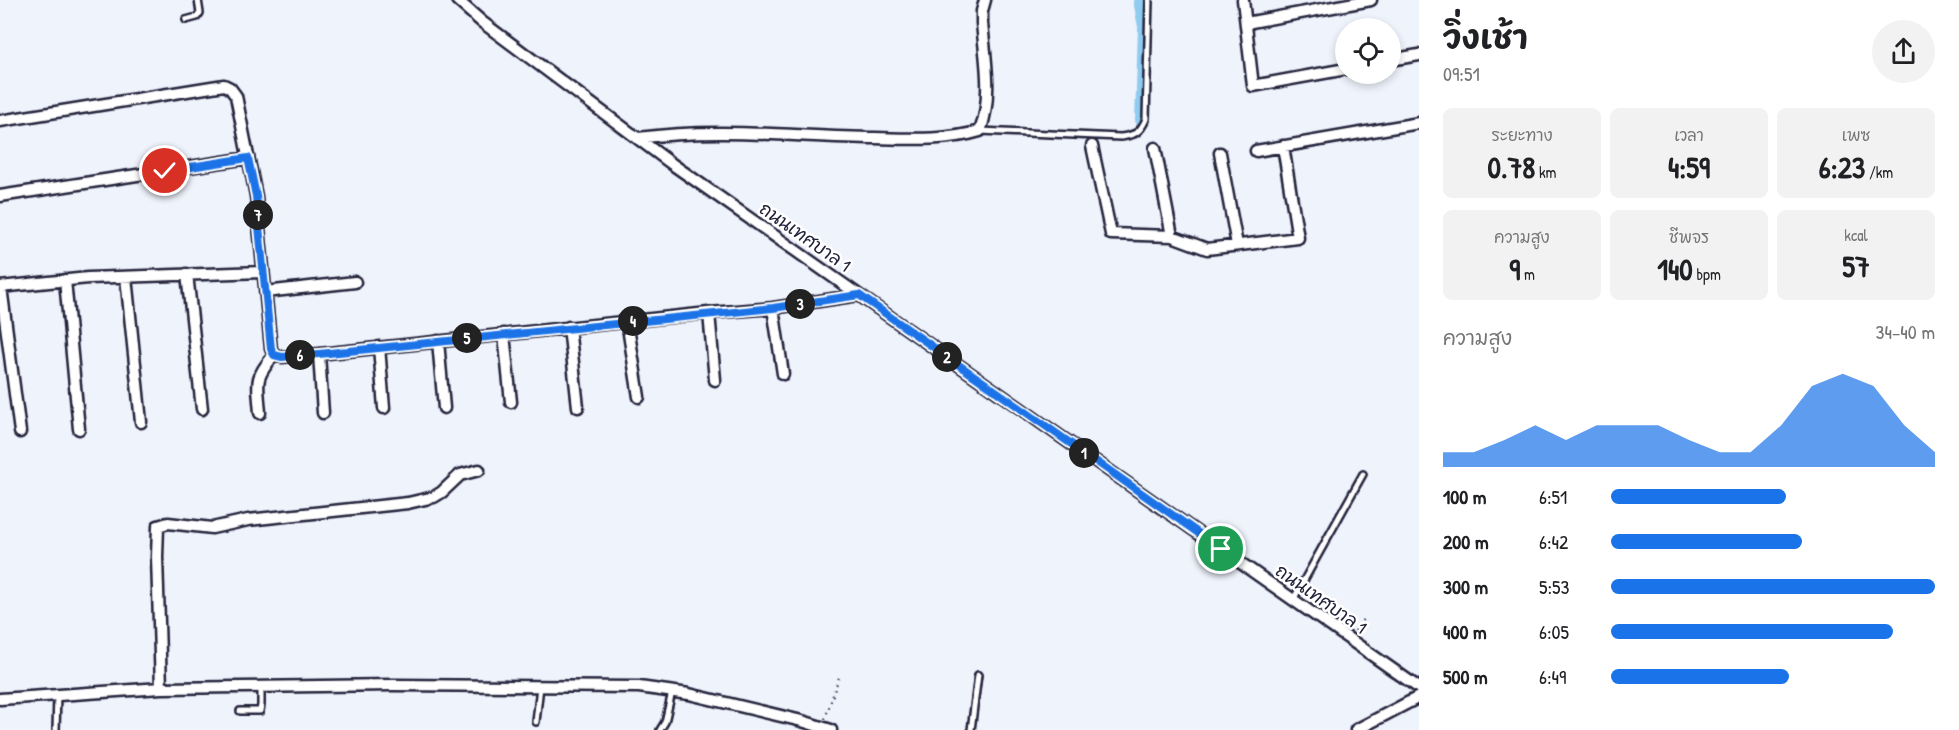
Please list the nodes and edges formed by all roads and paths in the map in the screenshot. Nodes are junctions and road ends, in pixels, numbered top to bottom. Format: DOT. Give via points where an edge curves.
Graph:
graph roads {
  1 [pos="198,0"];
  2 [pos="457,0"];
  3 [pos="984,0"];
  4 [pos="1149,0"];
  5 [pos="1243,0"];
  6 [pos="1371,0"];
  7 [pos="186,20"];
  8 [pos="1246,23"];
  9 [pos="1419,55"];
  10 [pos="1401,58"];
  11 [pos="1335,71"];
  12 [pos="0,121"];
  13 [pos="1419,123"];
  14 [pos="980,131"];
  15 [pos="641,140"];
  16 [pos="1283,146"];
  17 [pos="1092,147"];
  18 [pos="1155,148"];
  19 [pos="1257,151"];
  20 [pos="1220,153"];
  21 [pos="248,158"];
  22 [pos="0,196"];
  23 [pos="1172,236"];
  24 [pos="1237,245"];
  25 [pos="263,272"];
  26 [pos="187,274"];
  27 [pos="126,277"];
  28 [pos="65,280"];
  29 [pos="355,282"];
  30 [pos="1,287"];
  31 [pos="265,292"];
  32 [pos="859,295"];
  33 [pos="773,308"];
  34 [pos="709,313"];
  35 [pos="627,321"];
  36 [pos="569,327"];
  37 [pos="504,334"];
  38 [pos="438,341"];
  39 [pos="379,348"];
  40 [pos="319,354"];
  41 [pos="274,355"];
  42 [pos="783,374"];
  43 [pos="715,380"];
  44 [pos="639,397"];
  45 [pos="511,402"];
  46 [pos="578,407"];
  47 [pos="384,408"];
  48 [pos="444,408"];
  49 [pos="202,410"];
  50 [pos="260,413"];
  51 [pos="323,413"];
  52 [pos="141,422"];
  53 [pos="79,429"];
  54 [pos="20,432"];
  55 [pos="479,470"];
  56 [pos="1363,474"];
  57 [pos="1293,600"];
  58 [pos="1365,616"];
  59 [pos="1349,639"];
  60 [pos="978,675"];
  61 [pos="839,678"];
  62 [pos="540,686"];
  63 [pos="161,687"];
  64 [pos="261,687"];
  65 [pos="1419,689"];
  66 [pos="673,691"];
  67 [pos="57,695"];
  68 [pos="0,699"];
  69 [pos="240,711"];
  70 [pos="536,722"];
  71 [pos="801,725"];
  72 [pos="827,729"];
  73 [pos="56,730"];
  74 [pos="660,730"];
  75 [pos="971,730"];
  76 [pos="1356,730"];
  1 -- 7 [label="lane" via="200,13"];
  2 -- 15 [label="street, ถนนเทศบาล 1"];
  3 -- 14 [label="street" via="981,22 986,112"];
  4 -- 14 [label="lane" via="1146,119 1142,130 1121,137"];
  5 -- 8 [label="street"];
  6 -- 8 [label="street"];
  8 -- 11 [label="street" via="1253,86"];
  9 -- 10 [label="street"];
  12 -- 21 [label="street" via="224,85 236,96"];
  13 -- 16 [label="street"];
  14 -- 15 [label="street" via="951,137 900,138 679,132"];
  15 -- 32 [label="street, ถนนเทศบาล 1"];
  16 -- 19 [label="street"];
  16 -- 24 [label="street" via="1298,238"];
  17 -- 23 [label="street" via="1111,234"];
  18 -- 23 [label="street"];
  20 -- 24 [label="street"];
  21 -- 22 [label="street"];
  21 -- 25 [label="street"];
  23 -- 24 [label="street" via="1207,249"];
  25 -- 26 [label="street"];
  25 -- 31 [label="street"];
  26 -- 27 [label="street"];
  26 -- 49 [label="street"];
  27 -- 28 [label="street"];
  27 -- 52 [label="street"];
  28 -- 30 [label="street"];
  28 -- 53 [label="street"];
  29 -- 31 [label="street"];
  30 -- 54 [label="street"];
  31 -- 41 [label="street"];
  32 -- 33 [label="street"];
  32 -- 57 [label="street, ถนนเทศบาล 1"];
  33 -- 34 [label="street"];
  33 -- 42 [label="street"];
  34 -- 35 [label="street"];
  34 -- 43 [label="street"];
  35 -- 36 [label="street"];
  35 -- 44 [label="street"];
  36 -- 37 [label="street"];
  36 -- 46 [label="street"];
  37 -- 38 [label="street"];
  37 -- 45 [label="street"];
  38 -- 39 [label="street"];
  38 -- 48 [label="street"];
  39 -- 40 [label="street"];
  39 -- 47 [label="street"];
  40 -- 41 [label="street"];
  40 -- 51 [label="street"];
  41 -- 50 [label="street" via="258,379"];
  55 -- 63 [label="street" via="460,476 434,497 414,502 248,520 212,528 158,526"];
  56 -- 57 [label="lane"];
  57 -- 59 [label="street, ถนนเทศบาล 1"];
  58 -- 59 [label="path"];
  59 -- 65 [label="street, ถนนเทศบาล 1"];
  60 -- 75 [label="lane"];
  61 -- 72 [label="path"];
  62 -- 64 [label="street"];
  62 -- 66 [label="street"];
  62 -- 70 [label="lane"];
  63 -- 64 [label="street"];
  63 -- 67 [label="street"];
  64 -- 69 [label="lane" via="260,711"];
  65 -- 76 [label="street"];
  66 -- 71 [label="street"];
  66 -- 74 [label="lane"];
  67 -- 68 [label="street"];
  67 -- 73 [label="lane"];
  71 -- 72 [label="street"];
}
